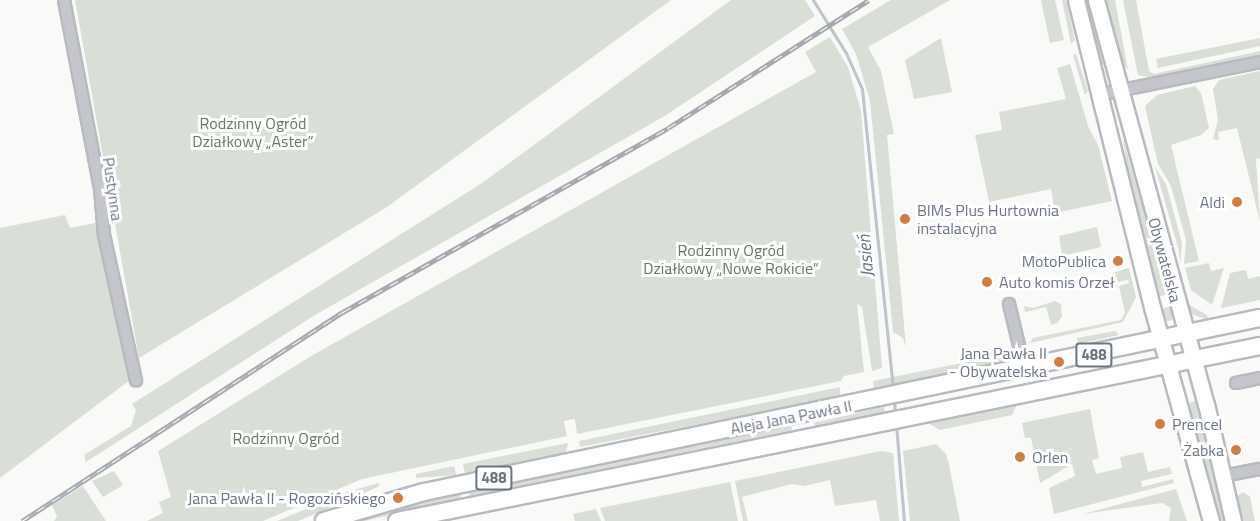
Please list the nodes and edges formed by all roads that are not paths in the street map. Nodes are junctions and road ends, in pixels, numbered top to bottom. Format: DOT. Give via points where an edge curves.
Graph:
graph roads {
  1 [pos="64,0"];
  2 [pos="1076,0"];
  3 [pos="1096,0"];
  4 [pos="1260,62"];
  5 [pos="1118,91"];
  6 [pos="1098,95"];
  7 [pos="1009,304"];
  8 [pos="1260,318"];
  9 [pos="1185,334"];
  10 [pos="1162,340"];
  11 [pos="1260,346"];
  12 [pos="1194,360"];
  13 [pos="1169,366"];
  14 [pos="1025,369"];
  15 [pos="1260,378"];
  16 [pos="136,381"];
  17 [pos="1236,383"];
  18 [pos="801,415"];
  19 [pos="806,437"];
  20 [pos="1260,469"];
  21 [pos="1222,476"];
  22 [pos="324,521"];
  23 [pos="397,521"];
  24 [pos="1211,521"];
  25 [pos="1233,521"];
  1 -- 16 [label="street, Pustynna" via="100,189 104,235"];
  2 -- 6 [label="main road, Obywatelska"];
  3 -- 5 [label="main road, Obywatelska"];
  4 -- 5 [label="street"];
  5 -- 6 [label="street"];
  5 -- 9 [label="main road, Obywatelska"];
  6 -- 10 [label="main road, Obywatelska"];
  7 -- 14 [label="street"];
  8 -- 9 [label="main road, Aleja Jana Pawła II / 488"];
  9 -- 10 [label="main road, Aleja Jana Pawła II / 488"];
  9 -- 12 [label="main road, Obywatelska"];
  10 -- 13 [label="main road, Obywatelska"];
  10 -- 14 [label="main road, Aleja Jana Pawła II / 488"];
  11 -- 12 [label="main road, Aleja Jana Pawła II / 488"];
  12 -- 13 [label="main road, Aleja Jana Pawła II / 488"];
  12 -- 21 [label="main road, Obywatelska"];
  13 -- 19 [label="main road, Aleja Jana Pawła II / 488"];
  13 -- 24 [label="main road, Obywatelska"];
  14 -- 18 [label="main road, Aleja Jana Pawła II / 488"];
  15 -- 17 [label="street"];
  18 -- 19 [label="main road"];
  18 -- 22 [label="main road, Aleja Jana Pawła II / 488" via="424,492"];
  19 -- 23 [label="main road, Aleja Jana Pawła II / 488"];
  20 -- 21 [label="street"];
  21 -- 25 [label="main road, Obywatelska"];
}
